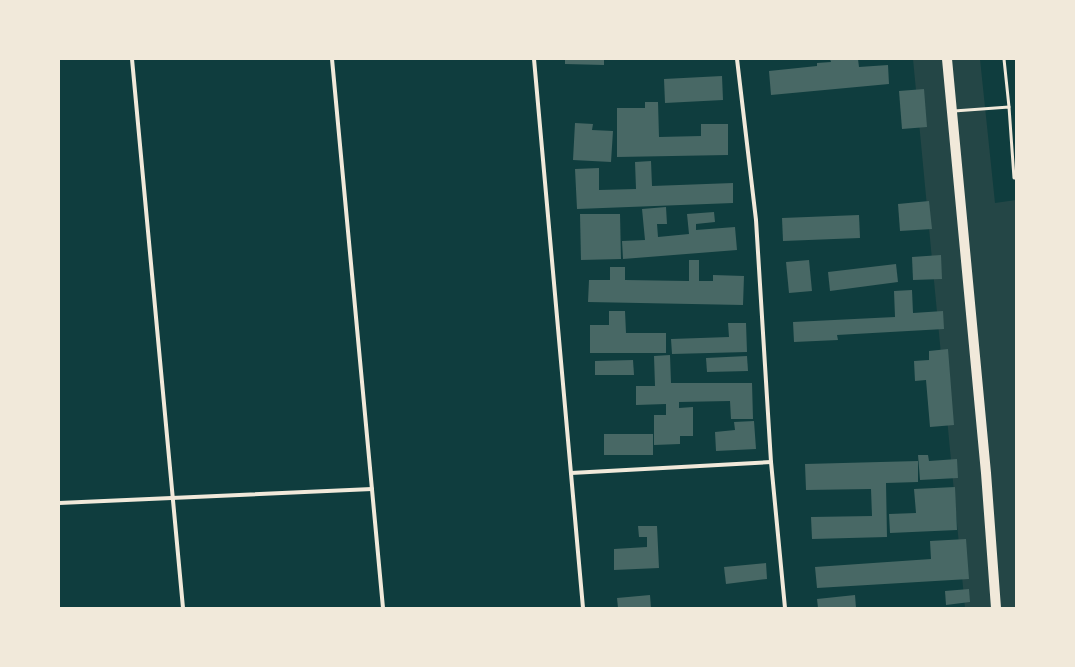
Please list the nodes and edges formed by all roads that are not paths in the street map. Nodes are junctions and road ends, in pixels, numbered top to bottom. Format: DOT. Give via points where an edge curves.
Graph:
graph roads {
  1 [pos="132,59"];
  2 [pos="332,59"];
  3 [pos="534,59"];
  4 [pos="737,59"];
  5 [pos="946,59"];
  6 [pos="1004,59"];
  7 [pos="1009,107"];
  8 [pos="952,112"];
  9 [pos="1016,178"];
  10 [pos="771,462"];
  11 [pos="571,473"];
  12 [pos="372,489"];
  13 [pos="173,497"];
  14 [pos="59,503"];
  15 [pos="183,608"];
  16 [pos="383,608"];
  17 [pos="583,608"];
  18 [pos="785,608"];
  19 [pos="996,608"];
  1 -- 13 [label="street"];
  2 -- 12 [label="street"];
  3 -- 11 [label="street"];
  4 -- 10 [label="street" via="756,220"];
  5 -- 8 [label="main road"];
  6 -- 7 [label="lane"];
  7 -- 8 [label="lane"];
  7 -- 9 [label="lane"];
  8 -- 19 [label="main road" via="986,465"];
  10 -- 11 [label="street"];
  10 -- 18 [label="street"];
  11 -- 17 [label="street"];
  12 -- 13 [label="street"];
  12 -- 16 [label="street"];
  13 -- 14 [label="street"];
  13 -- 15 [label="street"];
}
